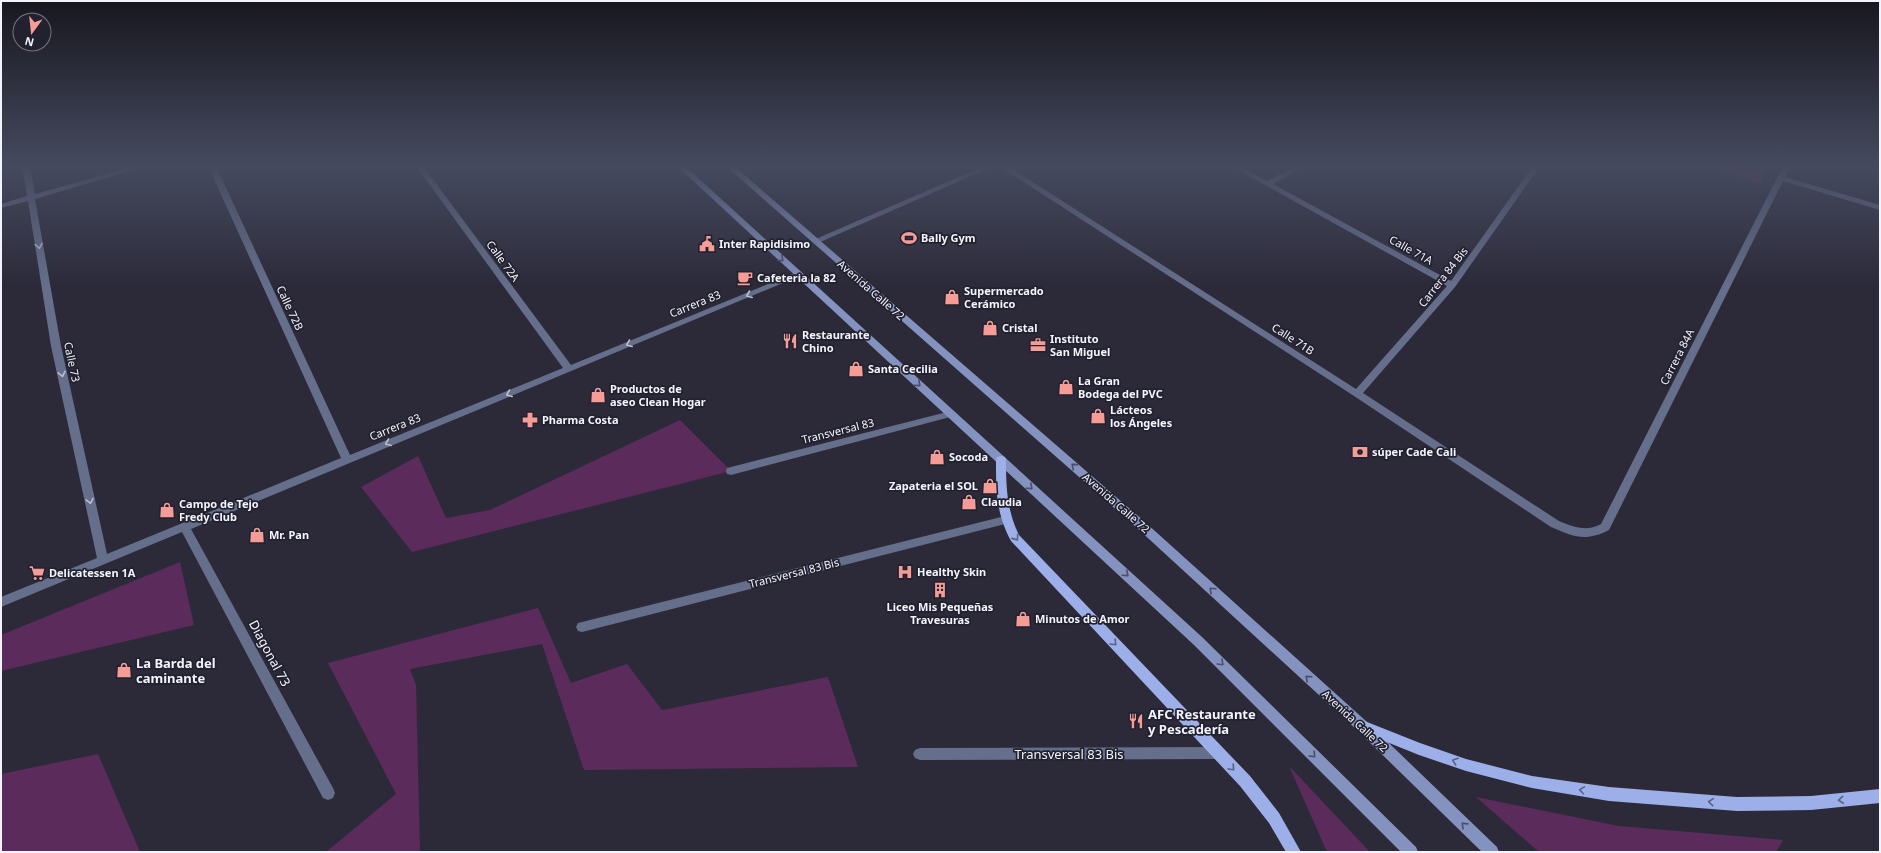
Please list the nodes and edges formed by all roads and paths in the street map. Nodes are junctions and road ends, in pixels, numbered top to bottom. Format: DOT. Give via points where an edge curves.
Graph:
graph roads {
  1 [pos="32,206"];
  2 [pos="230,206"];
  3 [pos="448,206"];
  4 [pos="723,206"];
  5 [pos="775,206"];
  6 [pos="898,206"];
  7 [pos="1064,206"];
  8 [pos="1307,206"];
  9 [pos="1509,206"];
  10 [pos="1767,206"];
  11 [pos="815,241"];
  12 [pos="798,275"];
  13 [pos="1452,285"];
  14 [pos="569,369"];
  15 [pos="1357,394"];
  16 [pos="951,414"];
  17 [pos="346,460"];
  18 [pos="1001,460"];
  19 [pos="731,471"];
  20 [pos="1005,520"];
  21 [pos="185,527"];
  22 [pos="1571,531"];
  23 [pos="103,560"];
  24 [pos="1,602"];
  25 [pos="582,627"];
  26 [pos="1362,726"];
  27 [pos="1218,753"];
  28 [pos="920,754"];
  29 [pos="328,793"];
  30 [pos="1880,796"];
  31 [pos="1294,852"];
  32 [pos="1411,852"];
  33 [pos="1492,852"];
  1 -- 23 [label="street, Calle 73, one-way" via="56,346"];
  2 -- 17 [label="street, Calle 72B"];
  3 -- 14 [label="street, Calle 72A"];
  4 -- 12 [label="main road, one-way"];
  5 -- 11 [label="main road, Avenida Calle 72"];
  6 -- 11 [label="street"];
  7 -- 15 [label="street, Calle 71B"];
  8 -- 13 [label="street, Calle 71A"];
  9 -- 13 [label="street, Carrera 84 Bis"];
  10 -- 22 [label="street, Carrera 84A" via="1605,527 1593,533"];
  26 -- 11 [label="main road, Avenida Calle 72, one-way" via="1141,525"];
  12 -- 14 [label="street, Carrera 83, one-way"];
  12 -- 16 [label="main road, one-way"];
  13 -- 15 [label="street, Carrera 84 Bis"];
  14 -- 17 [label="street, Carrera 83, one-way"];
  15 -- 22 [label="street, Calle 71B" via="1555,524"];
  16 -- 18 [label="main road"];
  16 -- 19 [label="street, Transversal 83"];
  17 -- 21 [label="street, Carrera 83"];
  18 -- 20 [label="main road" via="1001,496"];
  18 -- 32 [label="main road, one-way" via="1198,641"];
  20 -- 25 [label="street, Transversal 83 Bis"];
  20 -- 27 [label="main road, one-way" via="1015,538"];
  21 -- 23 [label="street, Carrera 83"];
  21 -- 29 [label="street, Diagonal 73"];
  23 -- 24 [label="street, Carrera 83"];
  30 -- 26 [label="main road, one-way" via="1811,803 1736,804 1609,794 1532,782 1466,765"];
  33 -- 26 [label="main road, Avenida Calle 72, one-way"];
  27 -- 28 [label="street, Transversal 83 Bis"];
  27 -- 31 [label="main road, one-way" via="1245,781 1274,818"];
}
